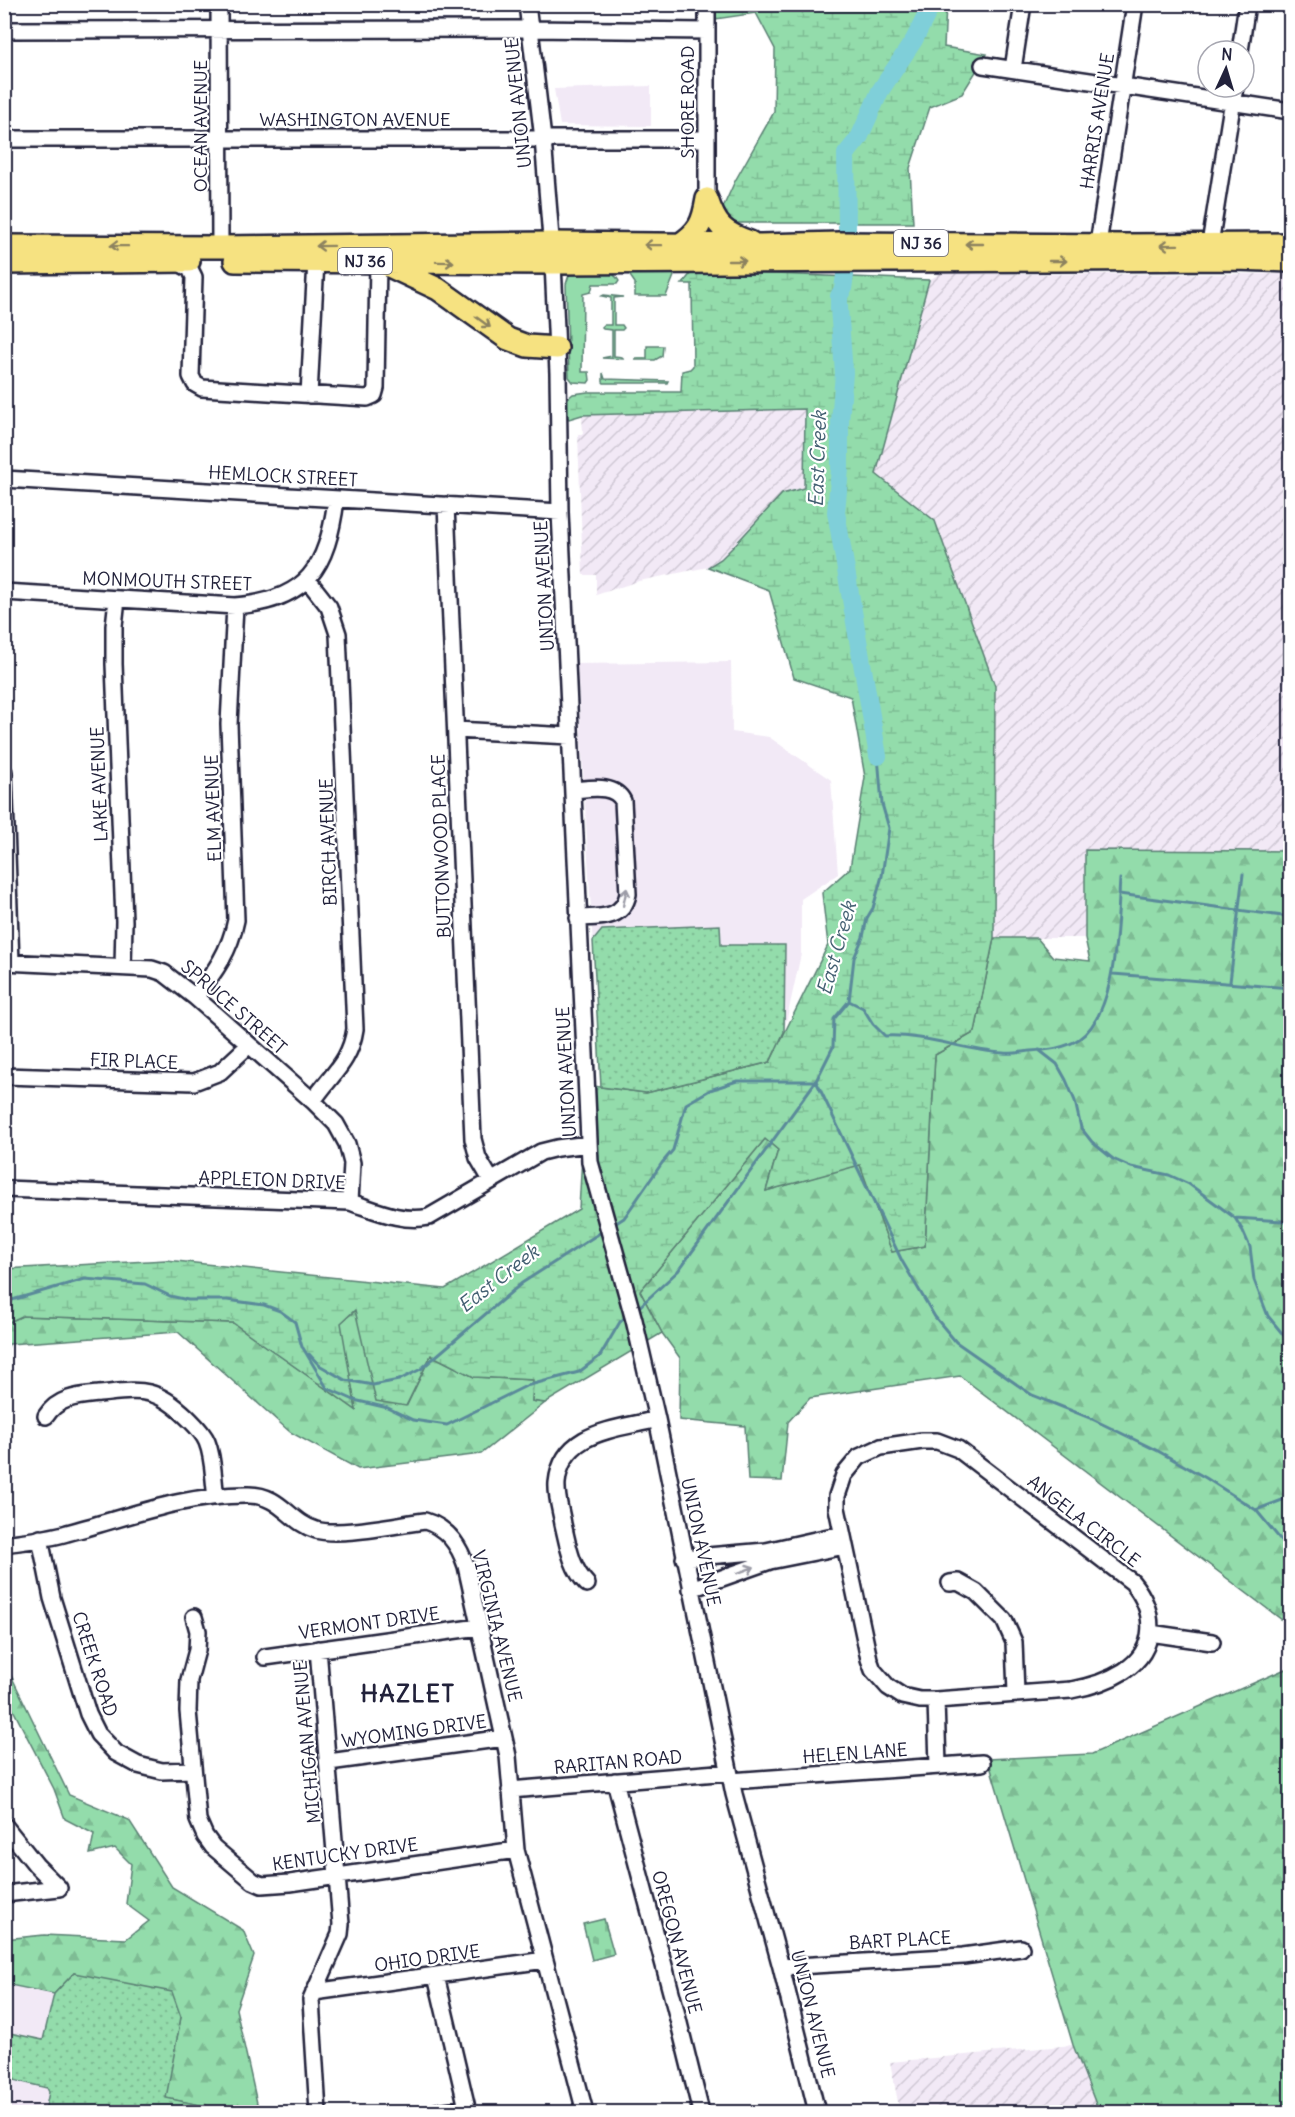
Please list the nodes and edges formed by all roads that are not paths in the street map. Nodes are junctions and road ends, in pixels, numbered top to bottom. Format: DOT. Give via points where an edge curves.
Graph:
graph roads {
  1 [pos="219,4"];
  2 [pos="527,4"];
  3 [pos="707,4"];
  4 [pos="1023,4"];
  5 [pos="1135,4"];
  6 [pos="1247,4"];
  7 [pos="530,29"];
  8 [pos="4,30"];
  9 [pos="219,30"];
  10 [pos="707,31"];
  11 [pos="1242,39"];
  12 [pos="983,65"];
  13 [pos="1013,69"];
  14 [pos="1123,86"];
  15 [pos="1234,99"];
  16 [pos="1233,103"];
  17 [pos="1290,111"];
  18 [pos="4,139"];
  19 [pos="219,139"];
  20 [pos="543,139"];
  21 [pos="706,139"];
  22 [pos="707,199"];
  23 [pos="1098,244"];
  24 [pos="1210,244"];
  25 [pos="1290,244"];
  26 [pos="679,245"];
  27 [pos="761,245"];
  28 [pos="4,246"];
  29 [pos="220,247"];
  30 [pos="552,253"];
  31 [pos="176,261"];
  32 [pos="316,261"];
  33 [pos="378,261"];
  34 [pos="1290,261"];
  35 [pos="4,263"];
  36 [pos="557,348"];
  37 [pos="309,395"];
  38 [pos="4,479"];
  39 [pos="336,500"];
  40 [pos="446,505"];
  41 [pos="560,512"];
  42 [pos="307,579"];
  43 [pos="4,592"];
  44 [pos="117,599"];
  45 [pos="235,606"];
  46 [pos="456,730"];
  47 [pos="570,736"];
  48 [pos="4,772"];
  49 [pos="573,790"];
  50 [pos="578,918"];
  51 [pos="8,962"];
  52 [pos="123,968"];
  53 [pos="195,997"];
  54 [pos="249,1045"];
  55 [pos="4,1076"];
  56 [pos="313,1101"];
  57 [pos="589,1144"];
  58 [pos="491,1180"];
  59 [pos="4,1189"];
  60 [pos="350,1202"];
  61 [pos="46,1416"];
  62 [pos="657,1419"];
  63 [pos="216,1497"];
  64 [pos="40,1538"];
  65 [pos="844,1540"];
  66 [pos="4,1544"];
  67 [pos="684,1558"];
  68 [pos="950,1582"];
  69 [pos="587,1584"];
  70 [pos="691,1589"];
  71 [pos="194,1617"];
  72 [pos="479,1627"];
  73 [pos="1150,1633"];
  74 [pos="1212,1642"];
  75 [pos="318,1649"];
  76 [pos="265,1658"];
  77 [pos="1016,1694"];
  78 [pos="936,1700"];
  79 [pos="504,1738"];
  80 [pos="329,1762"];
  81 [pos="982,1763"];
  82 [pos="938,1766"];
  83 [pos="192,1770"];
  84 [pos="730,1777"];
  85 [pos="615,1781"];
  86 [pos="510,1790"];
  87 [pos="4,1825"];
  88 [pos="516,1850"];
  89 [pos="338,1876"];
  90 [pos="4,1894"];
  91 [pos="1021,1948"];
  92 [pos="545,1960"];
  93 [pos="781,1967"];
  94 [pos="436,1976"];
  95 [pos="314,1992"];
  96 [pos="468,2110"];
  97 [pos="318,2112"];
  98 [pos="437,2112"];
  99 [pos="585,2112"];
  100 [pos="701,2112"];
  101 [pos="817,2112"];
  1 -- 9 [label="street, OCEAN AVENUE"];
  2 -- 7 [label="street, UNION AVENUE"];
  3 -- 10 [label="street, SHORE ROAD"];
  4 -- 13 [label="street"];
  5 -- 14 [label="street, HARRIS AVENUE"];
  6 -- 11 [label="street"];
  7 -- 9 [label="street"];
  7 -- 10 [label="street"];
  7 -- 20 [label="street, UNION AVENUE"];
  8 -- 9 [label="street"];
  9 -- 19 [label="street, OCEAN AVENUE"];
  10 -- 21 [label="street, SHORE ROAD"];
  12 -- 13 [label="street"];
  13 -- 14 [label="street"];
  14 -- 16 [label="street"];
  14 -- 23 [label="street, HARRIS AVENUE"];
  15 -- 16 [label="street"];
  16 -- 17 [label="street"];
  16 -- 24 [label="street"];
  18 -- 19 [label="street, WASHINGTON AVENUE"];
  19 -- 20 [label="street, WASHINGTON AVENUE"];
  19 -- 29 [label="street, OCEAN AVENUE"];
  20 -- 21 [label="street, WASHINGTON AVENUE"];
  20 -- 30 [label="street, UNION AVENUE"];
  21 -- 22 [label="street, SHORE ROAD"];
  22 -- 26 [label="highway" via="700,226"];
  22 -- 27 [label="highway" via="722,229"];
  24 -- 23 [label="highway, NJ 36, one-way"];
  23 -- 27 [label="highway, NJ 36, one-way"];
  24 -- 25 [label="highway, NJ 36"];
  26 -- 27 [label="highway, NJ 36"];
  26 -- 30 [label="highway, NJ 36, one-way"];
  29 -- 28 [label="highway, NJ 36, one-way"];
  30 -- 29 [label="highway, NJ 36, one-way"];
  33 -- 30 [label="highway, NJ 36, one-way"];
  30 -- 34 [label="highway, NJ 36, one-way"];
  30 -- 36 [label="street, UNION AVENUE"];
  31 -- 32 [label="highway, NJ 36"];
  31 -- 35 [label="highway, NJ 36"];
  31 -- 37 [label="street" via="190,269 194,277 191,376 195,384 202,388"];
  32 -- 33 [label="highway, NJ 36"];
  32 -- 37 [label="street"];
  33 -- 36 [label="highway, one-way" via="438,289 508,339 527,346"];
  33 -- 37 [label="street" via="374,395"];
  36 -- 41 [label="street, UNION AVENUE"];
  38 -- 39 [label="street, HEMLOCK STREET"];
  39 -- 40 [label="street, HEMLOCK STREET"];
  39 -- 42 [label="street, MONMOUTH STREET" via="327,546"];
  40 -- 41 [label="street, HEMLOCK STREET"];
  40 -- 46 [label="street, BUTTONWOOD PLACE"];
  41 -- 47 [label="street, UNION AVENUE"];
  42 -- 45 [label="street, MONMOUTH STREET" via="275,599"];
  42 -- 56 [label="street, BIRCH AVENUE" via="329,607 338,634 355,1029 348,1056"];
  43 -- 44 [label="street, MONMOUTH STREET"];
  44 -- 45 [label="street, MONMOUTH STREET"];
  44 -- 52 [label="street, LAKE AVENUE" via="114,664"];
  45 -- 53 [label="street, ELM AVENUE" via="229,724 236,920 223,960"];
  46 -- 47 [label="street"];
  46 -- 58 [label="street, BUTTONWOOD PLACE" via="473,1140"];
  47 -- 49 [label="street, UNION AVENUE"];
  48 -- 51 [label="street"];
  49 -- 50 [label="street, UNION AVENUE"];
  50 -- 49 [label="street, one-way" via="618,912 628,894 620,795 610,789"];
  50 -- 57 [label="street, UNION AVENUE"];
  51 -- 52 [label="street, SPRUCE STREET"];
  52 -- 53 [label="street, SPRUCE STREET" via="164,973"];
  53 -- 54 [label="street, SPRUCE STREET"];
  54 -- 55 [label="street, FIR PLACE" via="220,1072 194,1082"];
  54 -- 56 [label="street, SPRUCE STREET"];
  56 -- 60 [label="street, SPRUCE STREET" via="336,1125 347,1144 352,1162"];
  57 -- 58 [label="street, APPLETON DRIVE" via="541,1152"];
  57 -- 62 [label="street, UNION AVENUE" via="590,1162"];
  58 -- 60 [label="street, APPLETON DRIVE" via="429,1217 419,1219 402,1218"];
  59 -- 60 [label="street, APPLETON DRIVE"];
  61 -- 63 [label="street" via="59,1402 76,1396 139,1391 162,1397 194,1424 207,1442"];
  62 -- 67 [label="street, UNION AVENUE"];
  62 -- 69 [label="street" via="593,1435 574,1446 562,1462 557,1496 569,1551"];
  63 -- 64 [label="street, VIRGINIA AVENUE" via="164,1504"];
  63 -- 72 [label="street, VIRGINIA AVENUE" via="267,1497 304,1525 320,1531 433,1523 454,1542 464,1559"];
  64 -- 66 [label="street, VIRGINIA AVENUE"];
  64 -- 83 [label="street, CREEK ROAD" via="52,1598 88,1714 98,1734 116,1753 138,1766 162,1771"];
  65 -- 67 [label="street"];
  70 -- 65 [label="street, one-way"];
  65 -- 73 [label="street, ANGELA CIRCLE" via="837,1508 840,1485 850,1465 881,1448 921,1441 949,1444 1132,1582 1146,1603"];
  65 -- 78 [label="street, ANGELA CIRCLE" via="873,1670 902,1696"];
  67 -- 70 [label="street, UNION AVENUE"];
  68 -- 77 [label="street" via="976,1592 1004,1620 1014,1642"];
  70 -- 84 [label="street, UNION AVENUE"];
  71 -- 83 [label="street, KENTUCKY DRIVE" via="198,1631 188,1711"];
  72 -- 75 [label="street, VERMONT DRIVE"];
  72 -- 79 [label="street, VIRGINIA AVENUE"];
  73 -- 74 [label="street"];
  73 -- 77 [label="street, ANGELA CIRCLE" via="1141,1654 1120,1673 1087,1687"];
  75 -- 76 [label="street, VERMONT DRIVE"];
  75 -- 80 [label="street, MICHIGAN AVENUE"];
  77 -- 78 [label="street, ANGELA CIRCLE"];
  78 -- 82 [label="street"];
  79 -- 80 [label="street, WYOMING DRIVE"];
  79 -- 86 [label="street, VIRGINIA AVENUE"];
  80 -- 89 [label="street, MICHIGAN AVENUE"];
  81 -- 82 [label="street, HELEN LANE"];
  82 -- 84 [label="street, HELEN LANE"];
  83 -- 89 [label="street, KENTUCKY DRIVE" via="199,1826 213,1847 253,1881 262,1885"];
  84 -- 85 [label="street, RARITAN ROAD"];
  84 -- 93 [label="street, UNION AVENUE"];
  85 -- 86 [label="street, RARITAN ROAD"];
  85 -- 100 [label="street, OREGON AVENUE"];
  86 -- 88 [label="street, VIRGINIA AVENUE"];
  87 -- 90 [label="street" via="59,1888"];
  88 -- 89 [label="street, KENTUCKY DRIVE"];
  88 -- 92 [label="street, VIRGINIA AVENUE"];
  89 -- 95 [label="street, MICHIGAN AVENUE" via="339,1934"];
  91 -- 93 [label="street, BART PLACE" via="963,1956"];
  92 -- 94 [label="street, OHIO DRIVE"];
  92 -- 99 [label="street, VIRGINIA AVENUE"];
  93 -- 101 [label="street, UNION AVENUE"];
  94 -- 95 [label="street, OHIO DRIVE"];
  94 -- 96 [label="street"];
  95 -- 97 [label="street, MICHIGAN AVENUE" via="311,2007"];
  96 -- 98 [label="street"];
}
